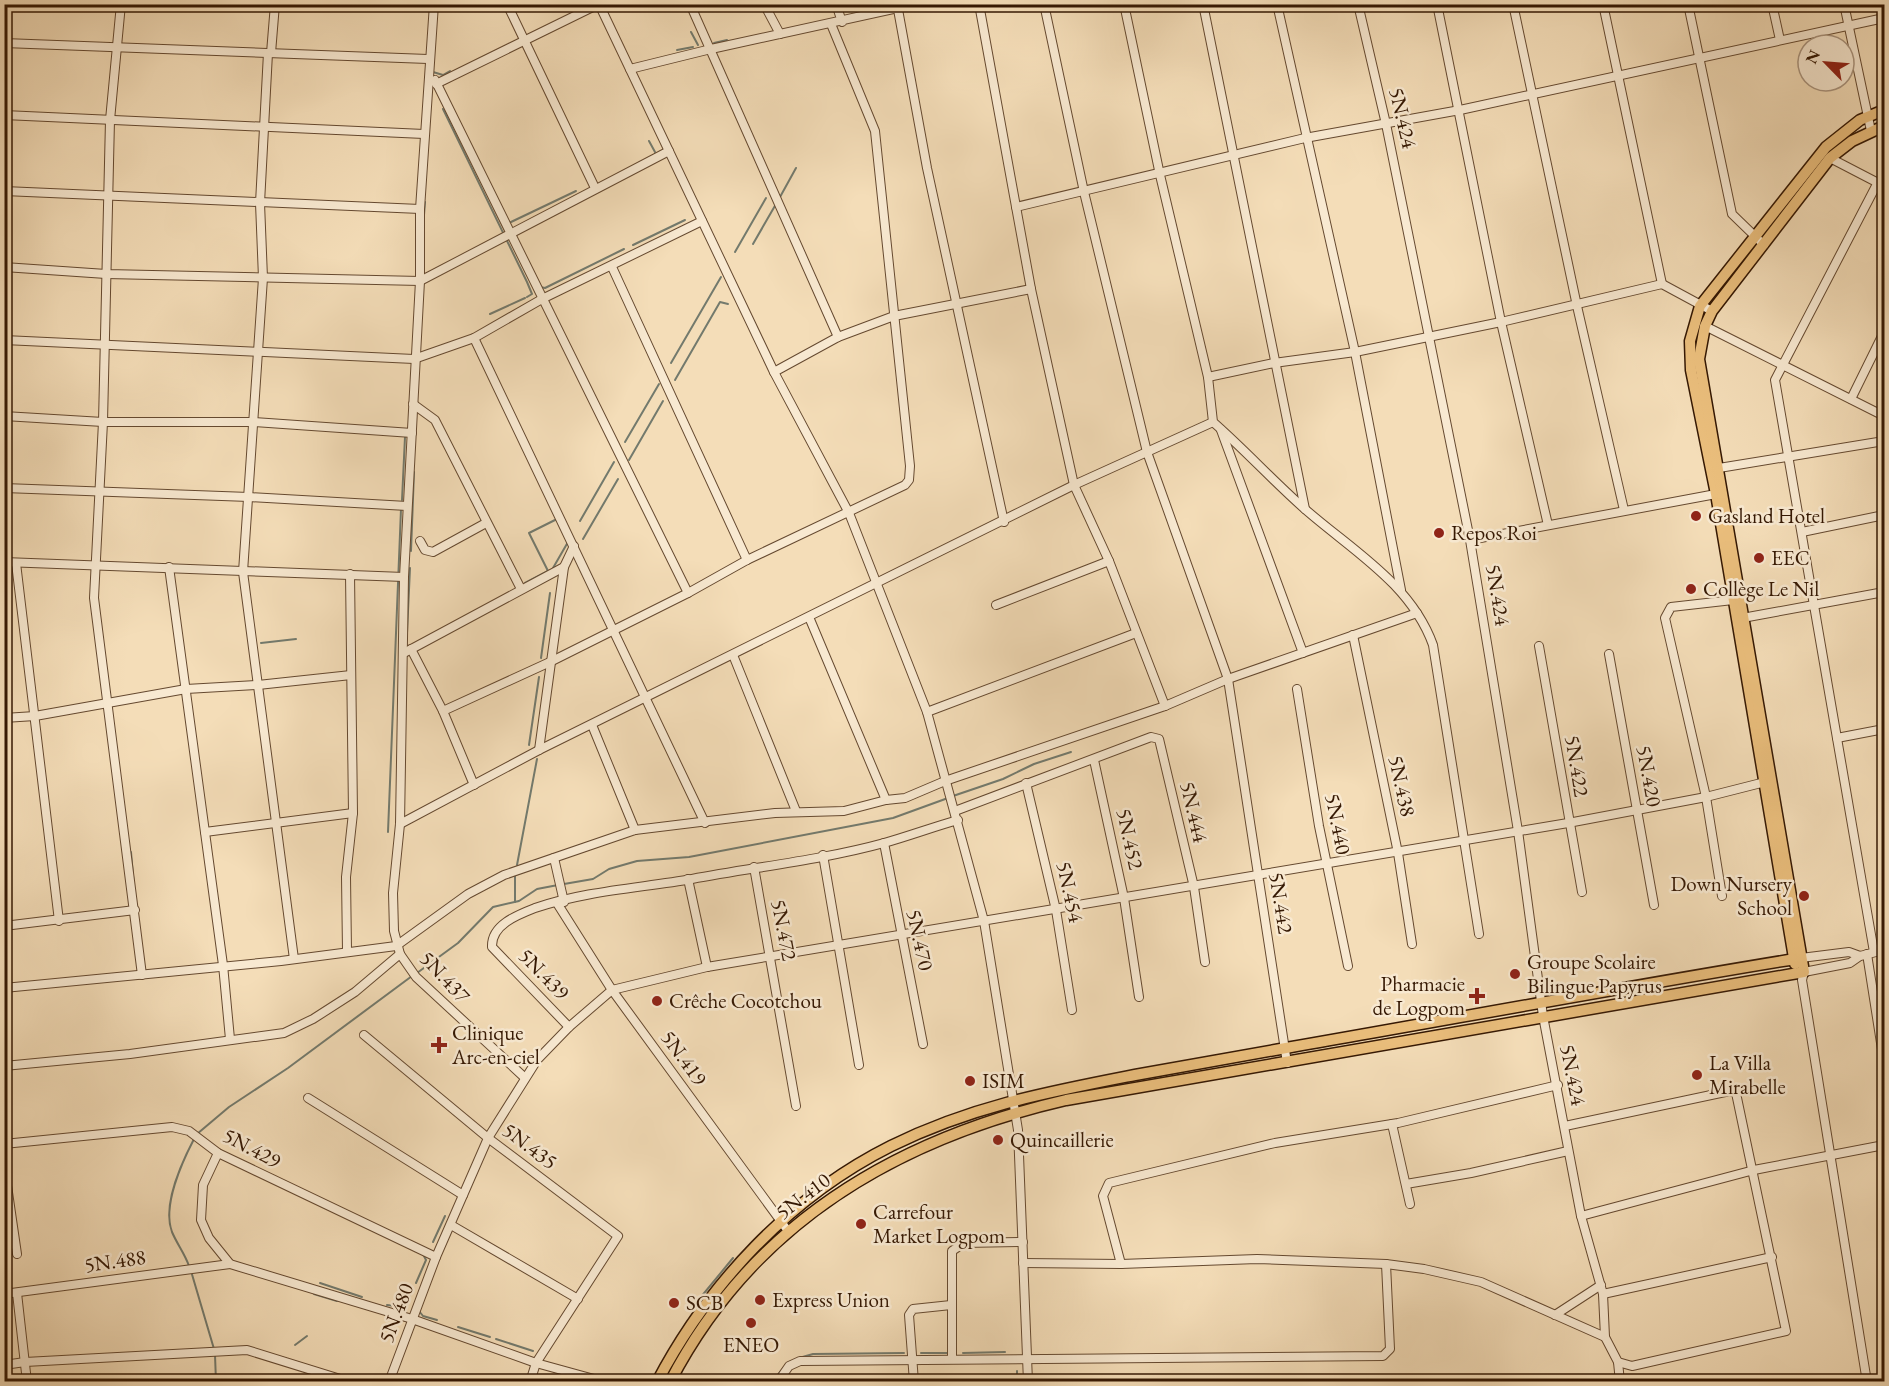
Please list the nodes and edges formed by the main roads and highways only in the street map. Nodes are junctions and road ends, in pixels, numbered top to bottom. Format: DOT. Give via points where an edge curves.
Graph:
graph roads {
  1 [pos="1884,110"];
  2 [pos="1884,126"];
  3 [pos="1741,618"];
  4 [pos="1798,959"];
  5 [pos="1095,1083"];
  6 [pos="1097,1095"];
  7 [pos="657,1382"];
  8 [pos="670,1382"];
  1 -- 3 [label="main road" via="1868,115 1826,147 1700,306 1690,341 1690,370 1733,600"];
  2 -- 3 [label="main road" via="1852,141 1830,158 1712,311 1705,326 1699,359"];
  3 -- 4 [label="main road"];
  4 -- 5 [label="main road"];
  4 -- 6 [label="main road, 5N.410" via="1801,975"];
  5 -- 6 [label="main road"];
  5 -- 7 [label="main road" via="1012,1099 935,1126 891,1146 837,1179 781,1221 704,1306 680,1338"];
  6 -- 8 [label="main road, 5N.410" via="1015,1112 932,1141 845,1189 788,1231 720,1304"];
}
